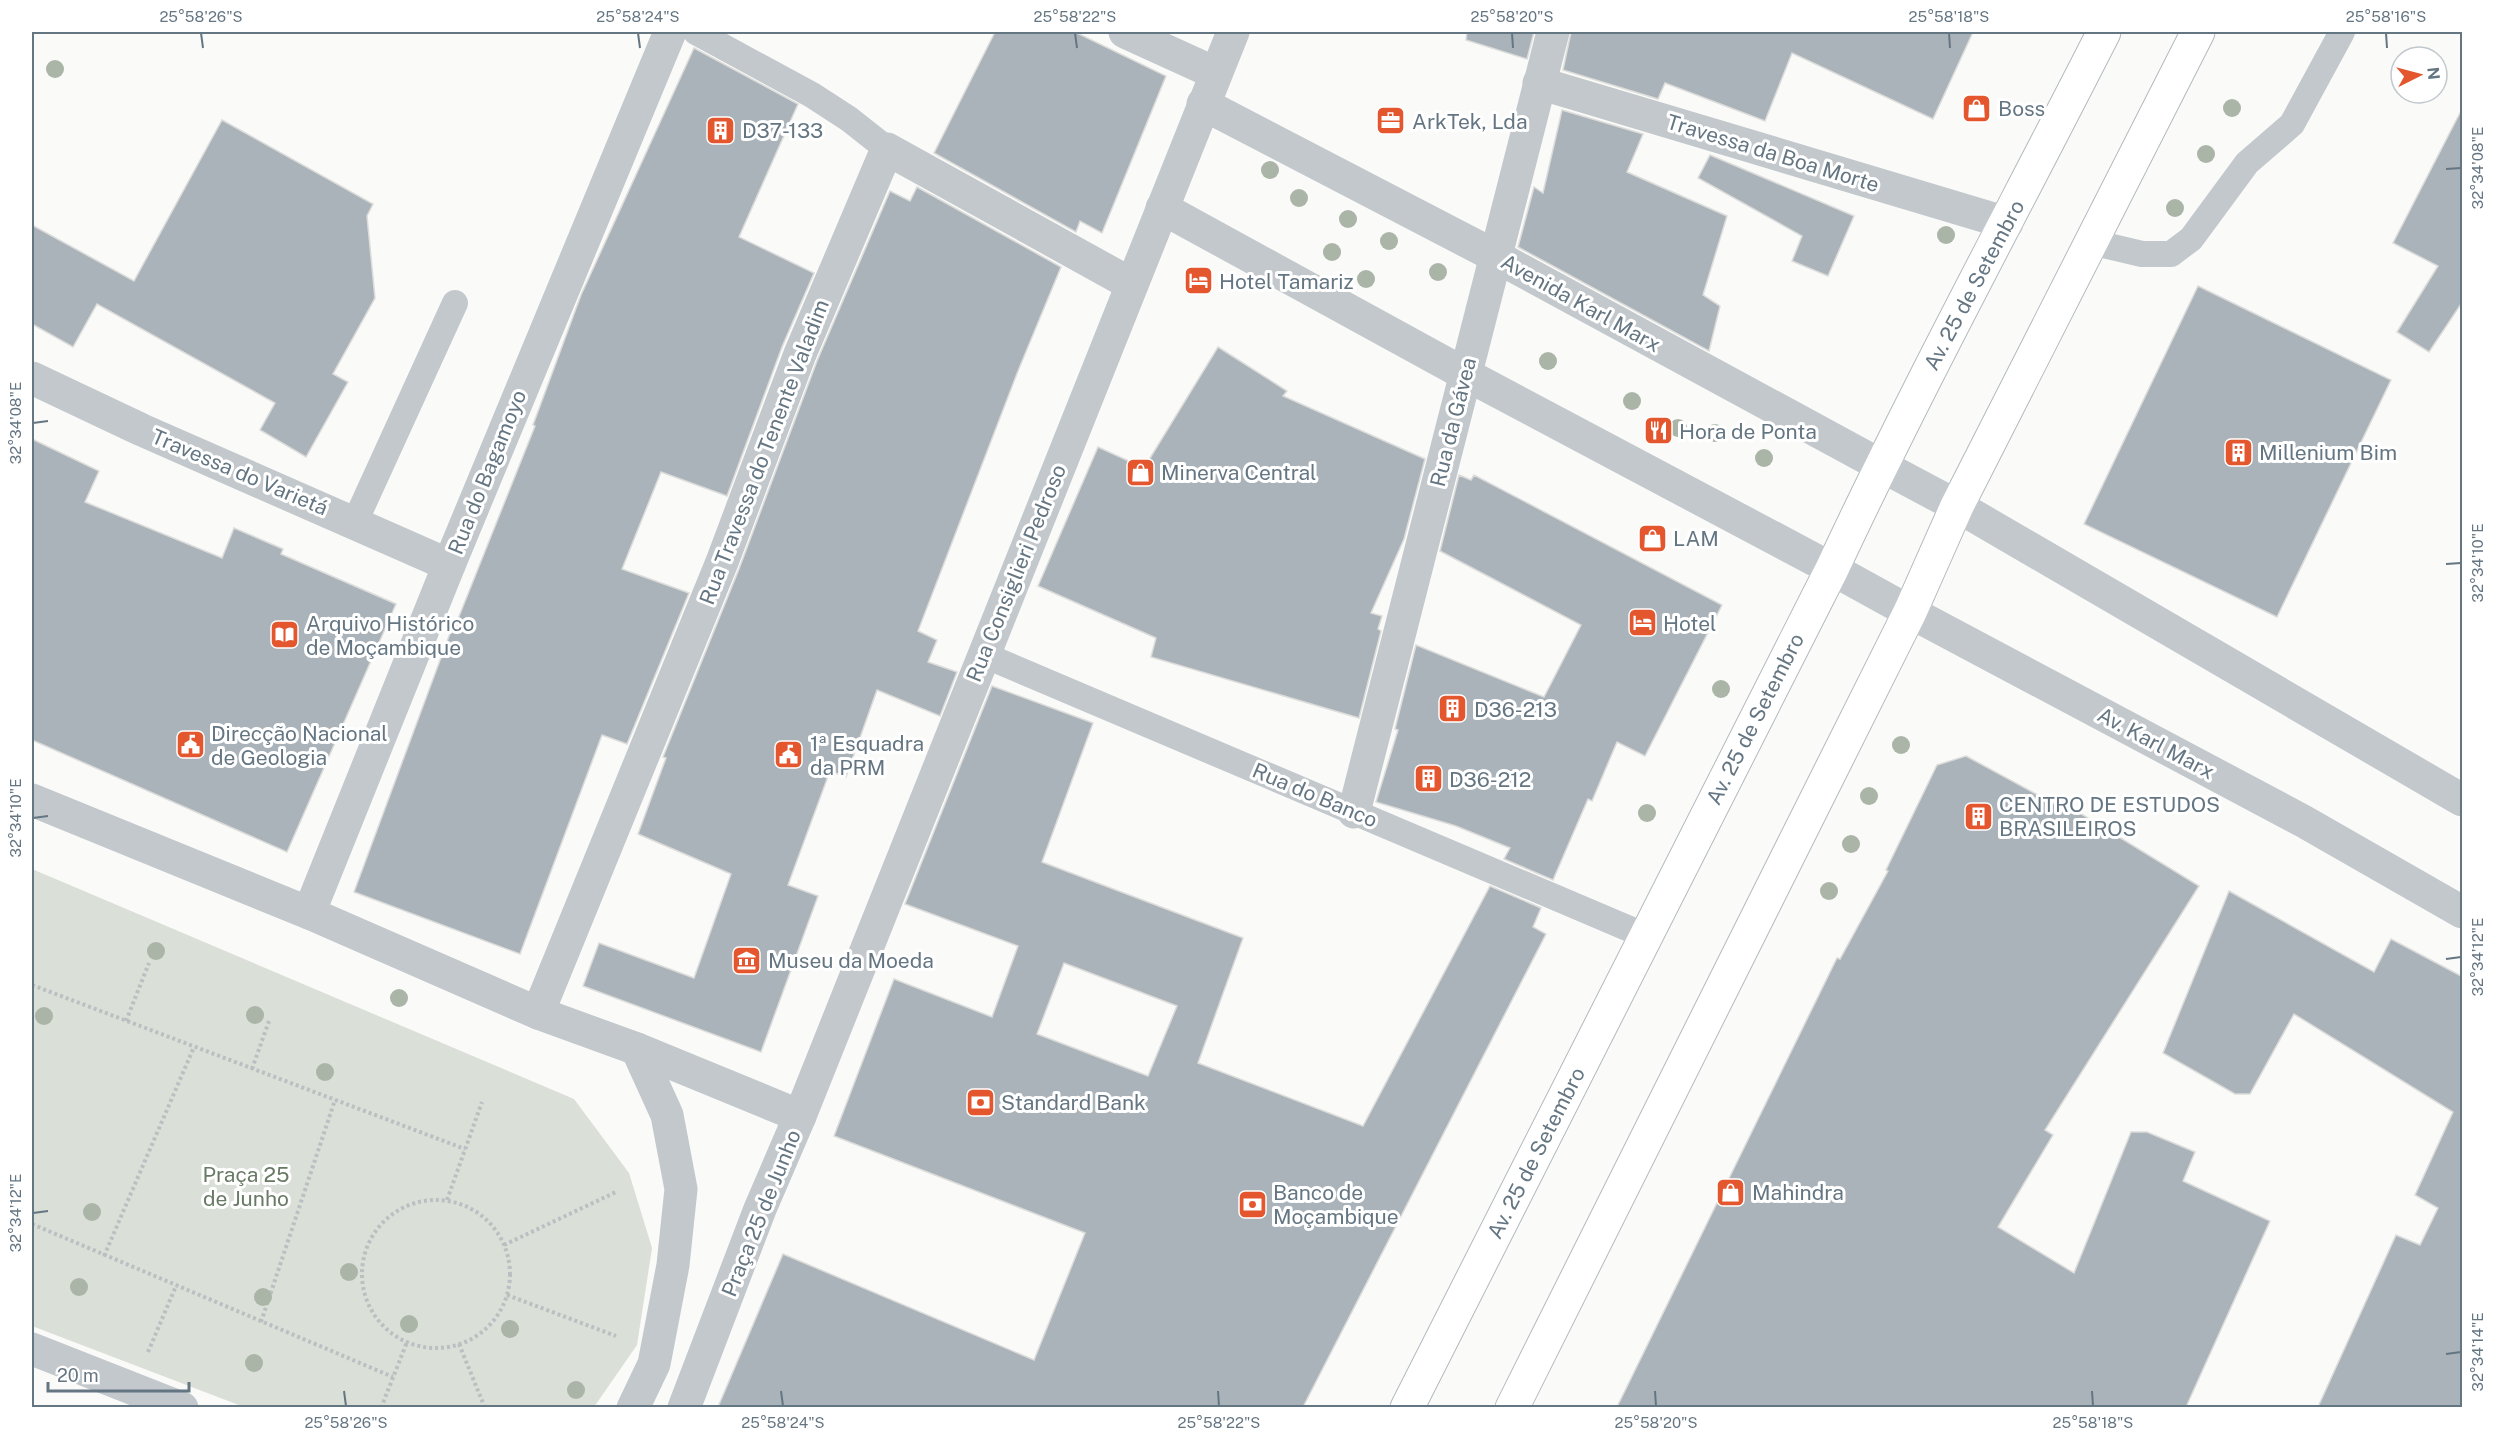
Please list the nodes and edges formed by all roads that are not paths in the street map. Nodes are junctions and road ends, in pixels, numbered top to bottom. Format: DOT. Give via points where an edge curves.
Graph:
graph roads {
  1 [pos="670,32"];
  2 [pos="696,32"];
  3 [pos="1125,32"];
  4 [pos="1233,32"];
  5 [pos="1553,32"];
  6 [pos="2104,32"];
  7 [pos="2198,32"];
  8 [pos="2342,32"];
  9 [pos="1215,73"];
  10 [pos="1539,83"];
  11 [pos="1203,104"];
  12 [pos="887,149"];
  13 [pos="1162,208"];
  14 [pos="2007,223"];
  15 [pos="2091,242"];
  16 [pos="1497,257"];
  17 [pos="1131,284"];
  18 [pos="454,303"];
  19 [pos="1465,374"];
  20 [pos="32,378"];
  21 [pos="1880,465"];
  22 [pos="1957,506"];
  23 [pos="355,522"];
  24 [pos="449,565"];
  25 [pos="1832,569"];
  26 [pos="1910,612"];
  27 [pos="984,655"];
  28 [pos="32,800"];
  29 [pos="2463,800"];
  30 [pos="1354,812"];
  31 [pos="2463,912"];
  32 [pos="309,914"];
  33 [pos="1646,936"];
  34 [pos="538,1013"];
  35 [pos="637,1049"];
  36 [pos="800,1116"];
  37 [pos="32,1349"];
  38 [pos="109,1394"];
  39 [pos="182,1407"];
  40 [pos="633,1407"];
  41 [pos="684,1407"];
  42 [pos="1407,1407"];
  43 [pos="1512,1407"];
  1 -- 24 [label="street, Rua do Bagamoyo"];
  2 -- 12 [label="lane" via="813,95"];
  3 -- 9 [label="street"];
  4 -- 9 [label="street, Rua Consiglieri Pedroso"];
  5 -- 10 [label="street, Rua da Gávea"];
  6 -- 14 [label="main road, Av. 25 de Setembro"];
  7 -- 15 [label="main road"];
  8 -- 15 [label="lane" via="2292,124 2247,162 2191,239 2171,254 2142,254"];
  9 -- 11 [label="street, Rua Consiglieri Pedroso"];
  10 -- 14 [label="street, Travessa da Boa Morte"];
  10 -- 16 [label="street, Rua da Gávea"];
  11 -- 13 [label="street, Rua Consiglieri Pedroso"];
  11 -- 16 [label="street, Avenida Karl Marx"];
  12 -- 17 [label="street"];
  12 -- 34 [label="street, Rua Travessa do Tenente Valadim" via="800,354 722,562"];
  13 -- 17 [label="street, Rua Consiglieri Pedroso"];
  13 -- 19 [label="street"];
  14 -- 21 [label="main road, Av. 25 de Setembro"];
  15 -- 22 [label="main road"];
  16 -- 19 [label="street, Rua da Gávea"];
  16 -- 21 [label="street, Avenida Karl Marx"];
  17 -- 27 [label="street, Rua Consiglieri Pedroso"];
  18 -- 23 [label="lane"];
  19 -- 25 [label="street"];
  19 -- 30 [label="street, Rua da Gávea"];
  20 -- 23 [label="street, Travessa do Varietá"];
  21 -- 22 [label="street, Avenida Karl Marx"];
  21 -- 25 [label="main road, Av. 25 de Setembro"];
  22 -- 26 [label="main road"];
  22 -- 29 [label="street"];
  23 -- 24 [label="street, Travessa do Varietá"];
  24 -- 32 [label="street, Rua do Bagamoyo"];
  25 -- 26 [label="street"];
  25 -- 33 [label="main road, Av. 25 de Setembro"];
  26 -- 31 [label="street, Av. Karl Marx" via="2303,821"];
  26 -- 43 [label="main road"];
  27 -- 30 [label="lane, Rua do Banco"];
  27 -- 36 [label="street, Rua Consiglieri Pedroso"];
  28 -- 32 [label="street, Praça 25 de Junho"];
  30 -- 33 [label="lane, Rua do Banco"];
  32 -- 34 [label="street, Praça 25 de Junho"];
  33 -- 42 [label="main road, Av. 25 de Setembro"];
  34 -- 35 [label="street, Praça 25 de Junho"];
  35 -- 36 [label="street, Praça 25 de Junho"];
  35 -- 40 [label="street" via="667,1115 681,1189 673,1265 654,1364"];
  36 -- 41 [label="street, Praça 25 de Junho"];
  37 -- 38 [label="street"];
  38 -- 39 [label="street"];
}
